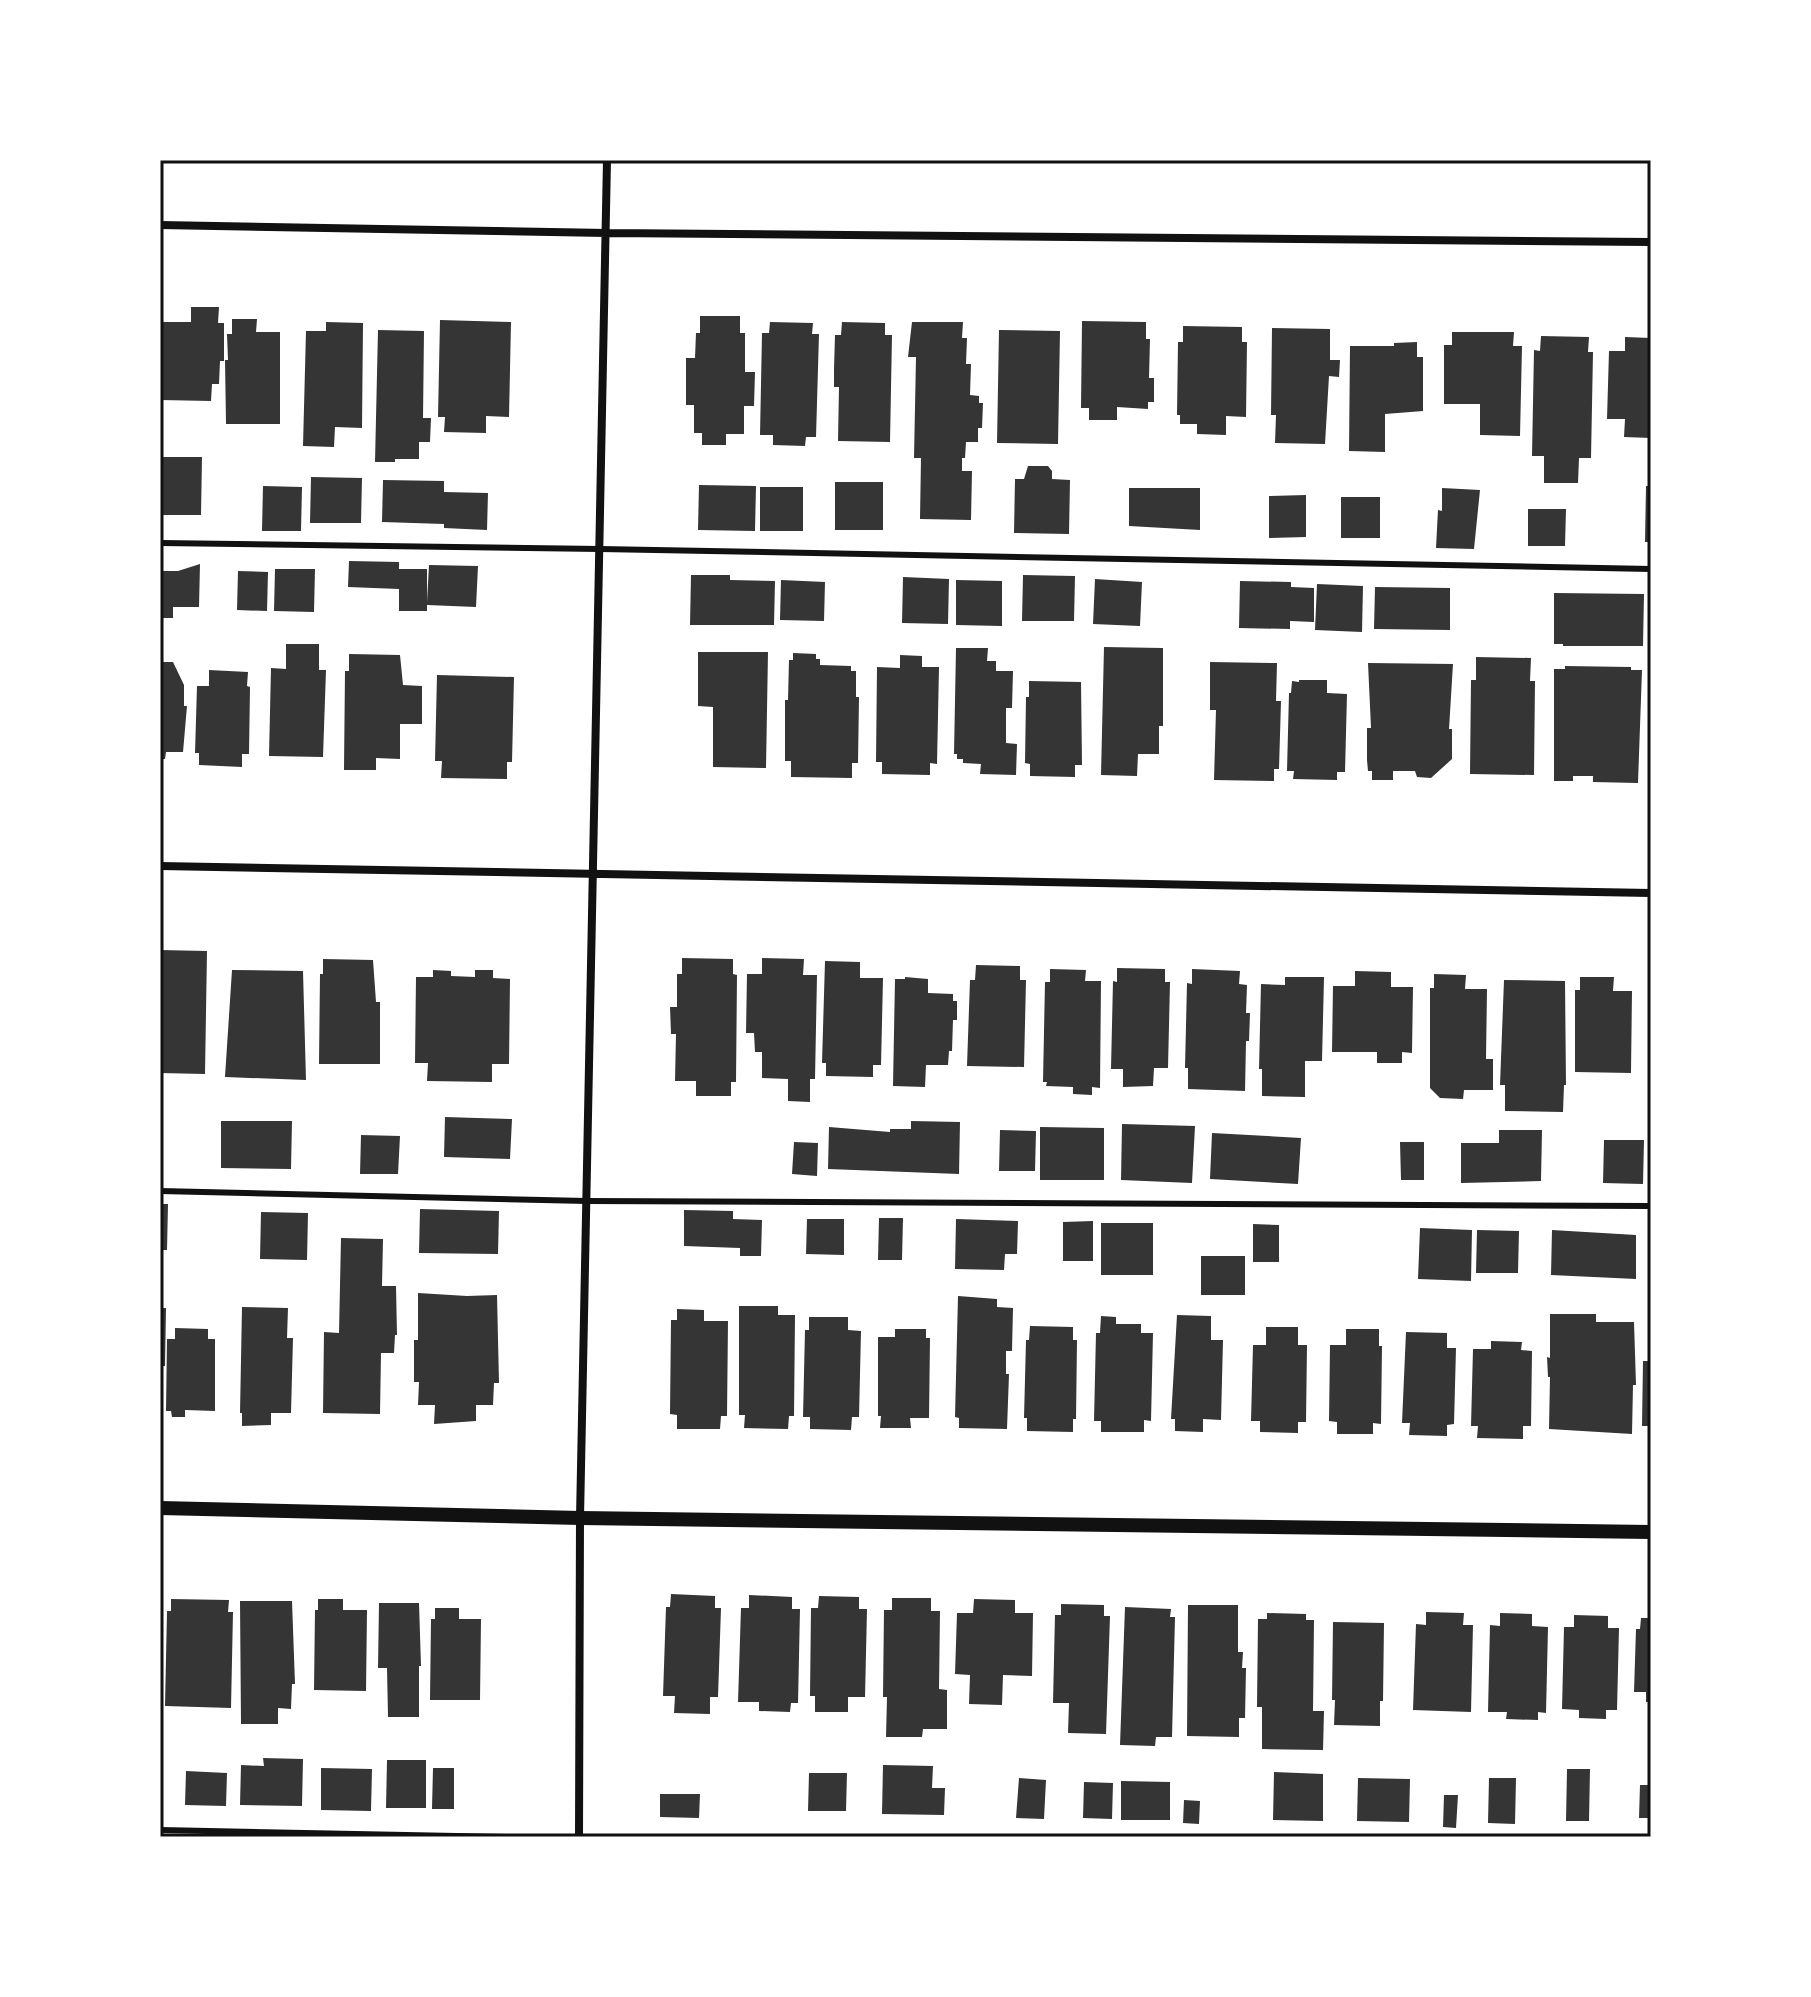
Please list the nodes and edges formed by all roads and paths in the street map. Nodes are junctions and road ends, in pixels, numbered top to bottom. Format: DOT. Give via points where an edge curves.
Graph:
graph roads {
  1 [pos="607,160"];
  2 [pos="160,225"];
  3 [pos="607,233"];
  4 [pos="1651,242"];
  5 [pos="160,543"];
  6 [pos="600,549"];
  7 [pos="1651,569"];
  8 [pos="160,866"];
  9 [pos="595,874"];
  10 [pos="1651,893"];
  11 [pos="160,1191"];
  12 [pos="587,1201"];
  13 [pos="1651,1206"];
  14 [pos="160,1508"];
  15 [pos="580,1518"];
  16 [pos="1651,1532"];
  17 [pos="160,1830"];
  18 [pos="507,1837"];
  19 [pos="579,1837"];
  1 -- 3 [label="street"];
  2 -- 3 [label="street"];
  3 -- 4 [label="street"];
  3 -- 6 [label="street"];
  5 -- 6 [label="lane"];
  6 -- 7 [label="lane"];
  6 -- 9 [label="street"];
  8 -- 9 [label="street"];
  9 -- 10 [label="street"];
  9 -- 12 [label="street"];
  11 -- 12 [label="lane"];
  12 -- 13 [label="lane"];
  12 -- 15 [label="street"];
  14 -- 15 [label="street"];
  15 -- 16 [label="street"];
  15 -- 19 [label="street"];
  17 -- 18 [label="lane"];
}
